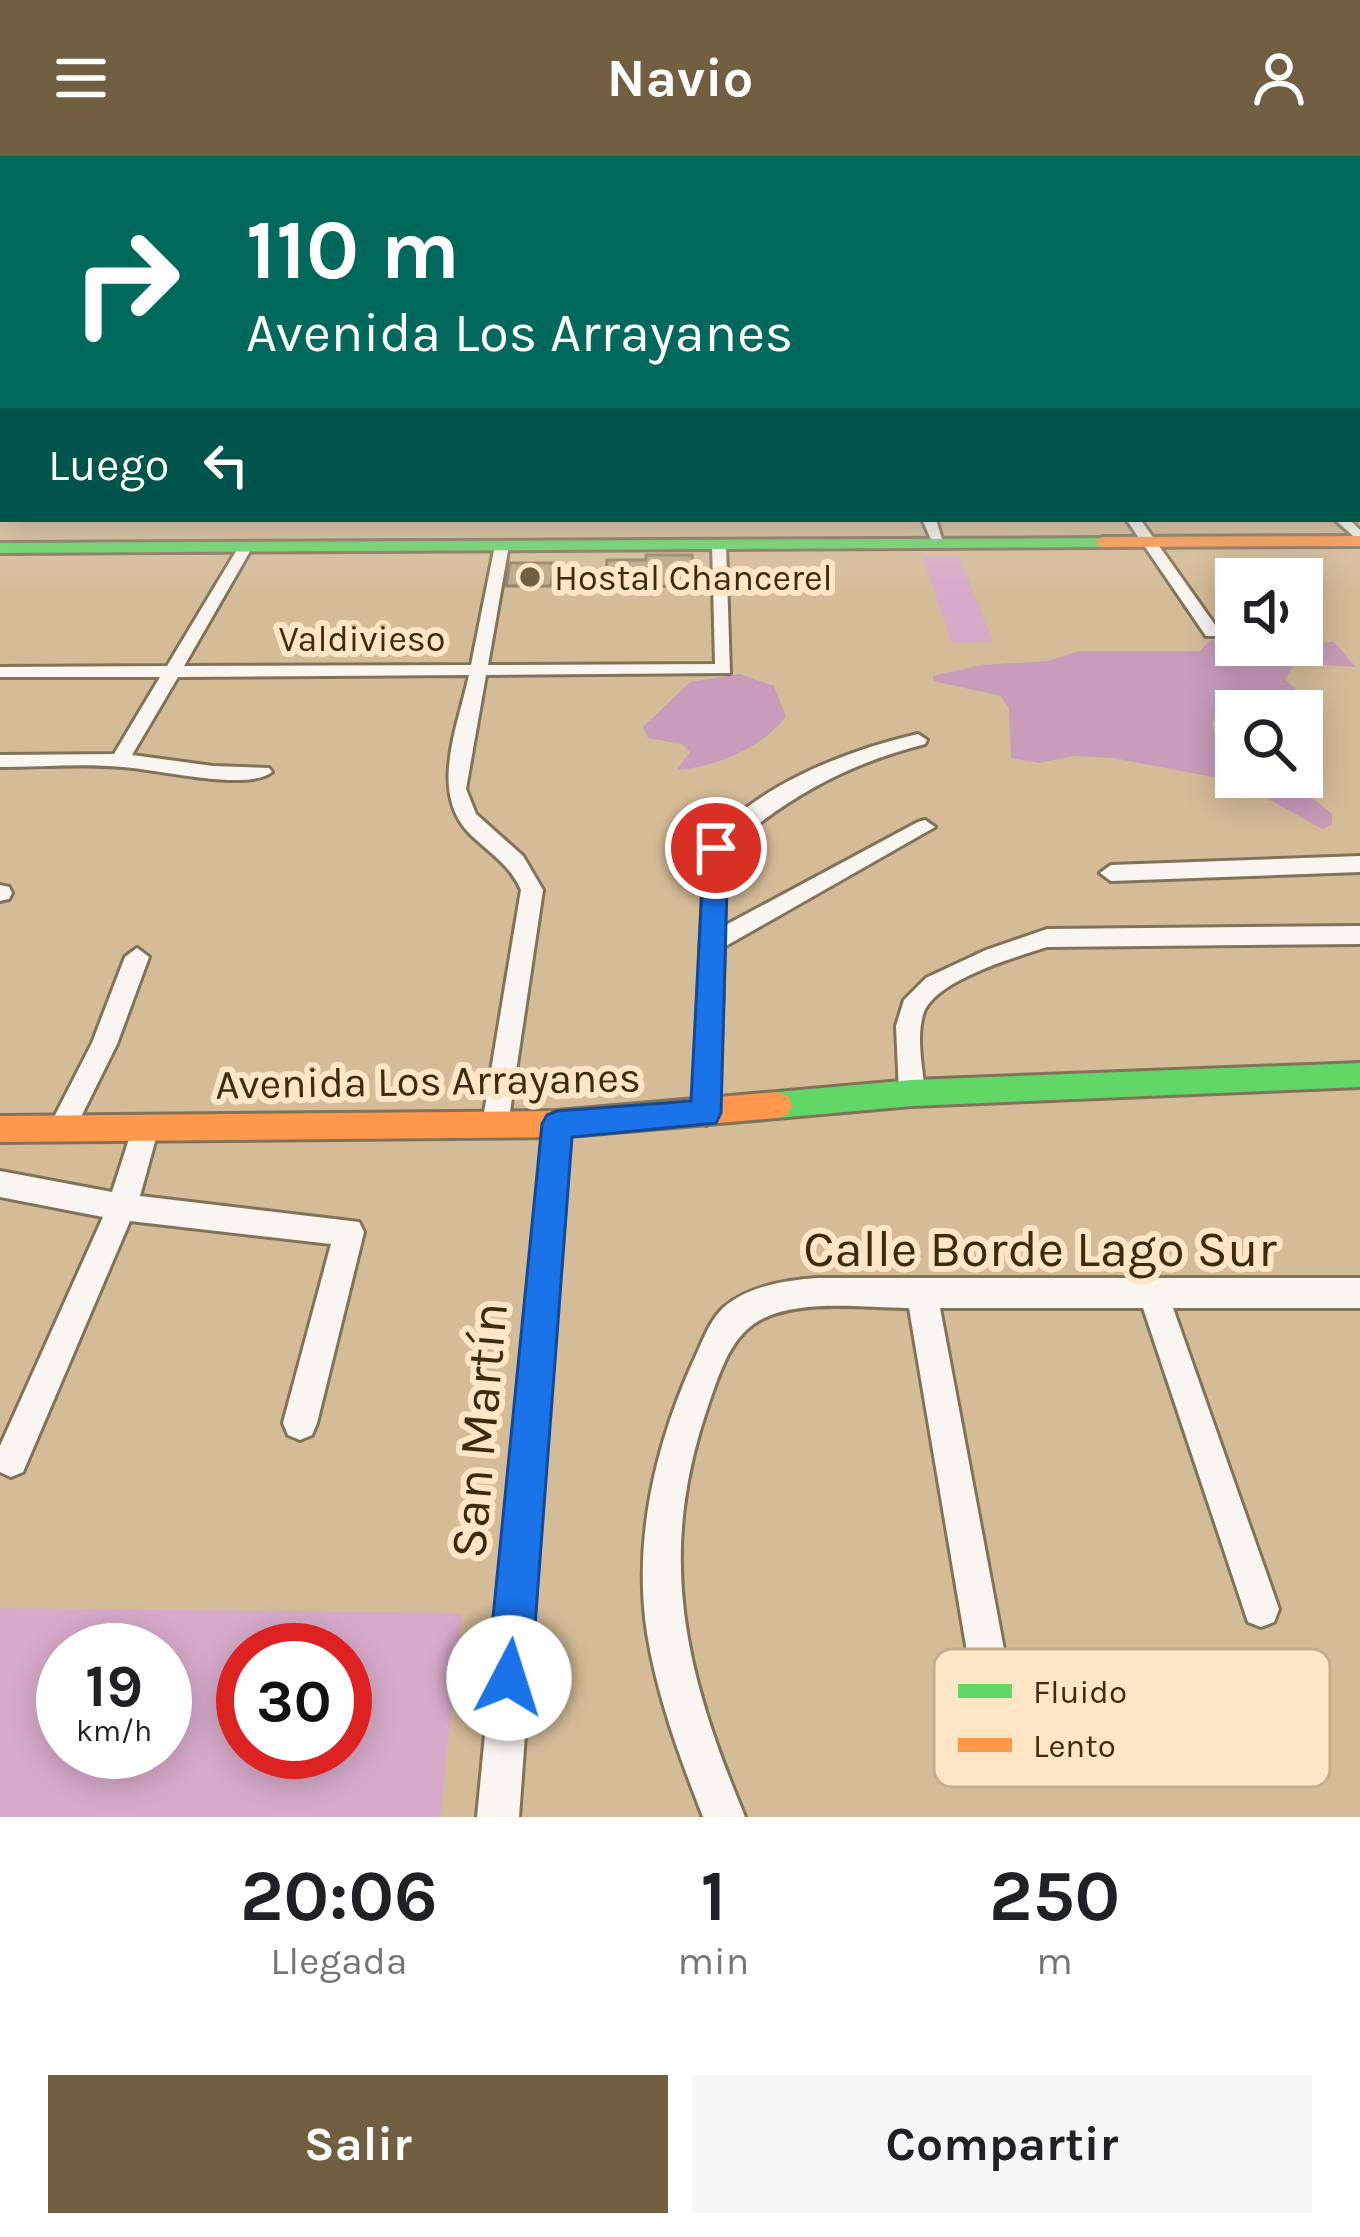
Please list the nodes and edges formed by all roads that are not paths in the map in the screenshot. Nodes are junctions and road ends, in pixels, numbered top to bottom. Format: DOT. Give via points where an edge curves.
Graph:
graph roads {
  1 [pos="934,531"];
  2 [pos="1142,531"];
  3 [pos="1360,539"];
  4 [pos="719,544"];
  5 [pos="502,545"];
  6 [pos="246,546"];
  7 [pos="0,548"];
  8 [pos="1212,632"];
  9 [pos="478,670"];
  10 [pos="172,671"];
  11 [pos="0,672"];
  12 [pos="918,740"];
  13 [pos="120,760"];
  14 [pos="0,761"];
  15 [pos="262,772"];
  16 [pos="926,827"];
  17 [pos="1360,864"];
  18 [pos="1111,873"];
  19 [pos="1360,935"];
  20 [pos="710,944"];
  21 [pos="137,957"];
  22 [pos="1360,1076"];
  23 [pos="912,1093"];
  24 [pos="706,1113"];
  25 [pos="557,1124"];
  26 [pos="495,1125"];
  27 [pos="146,1127"];
  28 [pos="0,1129"];
  29 [pos="61,1129"];
  30 [pos="0,1184"];
  31 [pos="122,1207"];
  32 [pos="922,1294"];
  33 [pos="1153,1294"];
  34 [pos="1360,1294"];
  35 [pos="300,1423"];
  36 [pos="11,1460"];
  37 [pos="1261,1609"];
  38 [pos="985,1649"];
  39 [pos="497,1817"];
  40 [pos="724,1817"];
  1 -- 2 [label="street"];
  1 -- 4 [label="street"];
  2 -- 3 [label="street"];
  2 -- 8 [label="street"];
  4 -- 5 [label="street"];
  4 -- 9 [label="street, Valdivieso" via="724,669"];
  5 -- 6 [label="street"];
  5 -- 9 [label="street"];
  6 -- 7 [label="street"];
  6 -- 10 [label="street"];
  9 -- 10 [label="street, Valdivieso"];
  9 -- 26 [label="street" via="459,809 511,855 532,890"];
  10 -- 11 [label="street, Valdivieso"];
  10 -- 13 [label="street"];
  12 -- 20 [label="street" via="867,750 770,799 716,848"];
  13 -- 14 [label="street"];
  13 -- 15 [label="street"];
  16 -- 20 [label="street"];
  17 -- 18 [label="street"];
  19 -- 23 [label="street" via="1047,938 1012,950 924,992 912,1009"];
  20 -- 24 [label="street"];
  21 -- 29 [label="street"];
  22 -- 23 [label="street, Avenida Los Arrayanes"];
  23 -- 24 [label="street, Avenida Los Arrayanes"];
  24 -- 25 [label="street, Avenida Los Arrayanes"];
  25 -- 26 [label="street, Avenida Los Arrayanes"];
  25 -- 39 [label="street, San Martín"];
  26 -- 27 [label="street, Avenida Los Arrayanes"];
  27 -- 29 [label="street, Avenida Los Arrayanes"];
  27 -- 31 [label="street"];
  28 -- 29 [label="street, Avenida Los Arrayanes"];
  30 -- 31 [label="street"];
  31 -- 35 [label="street" via="349,1232"];
  31 -- 36 [label="street"];
  32 -- 33 [label="street, Calle Borde Lago Sur"];
  32 -- 38 [label="street"];
  32 -- 40 [label="street, Calle Borde Lago Sur" via="801,1294 766,1302 728,1324 700,1382 666,1524 665,1627"];
  33 -- 34 [label="street, Calle Borde Lago Sur"];
  33 -- 37 [label="street"];
}
